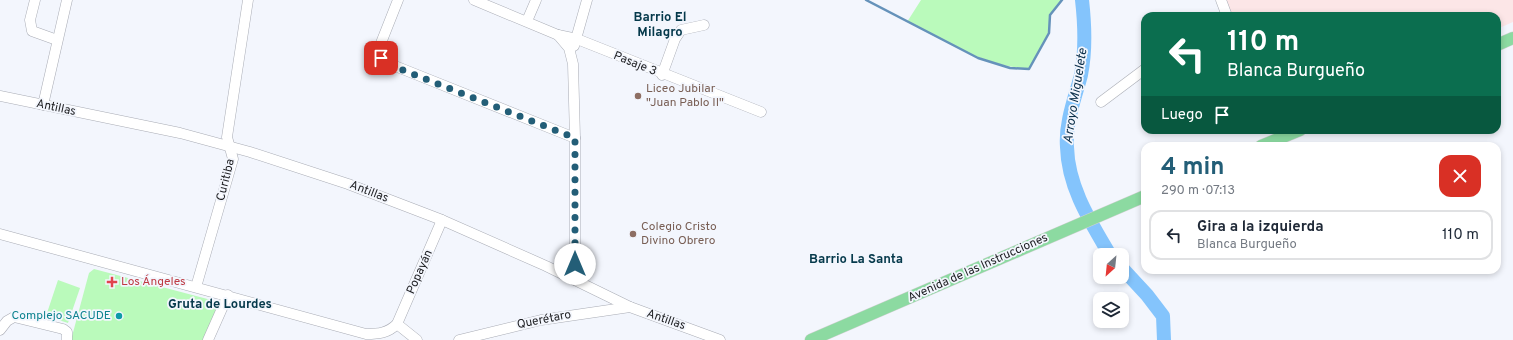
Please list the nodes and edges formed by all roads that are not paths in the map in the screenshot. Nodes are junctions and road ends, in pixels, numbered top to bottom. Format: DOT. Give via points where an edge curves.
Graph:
graph roads {
  1 [pos="35,0"];
  2 [pos="67,0"];
  3 [pos="248,0"];
  4 [pos="398,0"];
  5 [pos="474,0"];
  6 [pos="536,0"];
  7 [pos="587,0"];
  8 [pos="1221,0"];
  9 [pos="1226,12"];
  10 [pos="527,21"];
  11 [pos="704,25"];
  12 [pos="558,35"];
  13 [pos="1513,38"];
  14 [pos="57,40"];
  15 [pos="576,40"];
  16 [pos="1501,43"];
  17 [pos="571,55"];
  18 [pos="1141,72"];
  19 [pos="662,75"];
  20 [pos="0,96"];
  21 [pos="1101,102"];
  22 [pos="43,105"];
  23 [pos="761,112"];
  24 [pos="1289,134"];
  25 [pos="575,138"];
  26 [pos="1270,142"];
  27 [pos="230,147"];
  28 [pos="1141,198"];
  29 [pos="442,220"];
  30 [pos="0,234"];
  31 [pos="575,280"];
  32 [pos="196,287"];
  33 [pos="228,295"];
  34 [pos="630,307"];
  35 [pos="397,324"];
  36 [pos="0,330"];
  37 [pos="67,336"];
  38 [pos="376,337"];
  39 [pos="208,340"];
  40 [pos="417,340"];
  41 [pos="459,340"];
  42 [pos="720,340"];
  43 [pos="811,340"];
  1 -- 14 [label="street" via="30,20 32,32"];
  2 -- 14 [label="street"];
  3 -- 27 [label="street, Curitiba" via="227,137"];
  4 -- 25 [label="street" via="380,48 381,58 390,65"];
  5 -- 10 [label="street, Pasaje 3"];
  6 -- 10 [label="street"];
  7 -- 15 [label="street"];
  8 -- 9 [label="street"];
  10 -- 12 [label="street, Pasaje 3"];
  11 -- 19 [label="street" via="681,30 675,39"];
  12 -- 15 [label="street, Pasaje 3"];
  12 -- 17 [label="street"];
  13 -- 16 [label="main road"];
  14 -- 22 [label="street"];
  15 -- 17 [label="street"];
  15 -- 19 [label="street, Pasaje 3"];
  17 -- 25 [label="street"];
  18 -- 21 [label="street"];
  19 -- 23 [label="street, Pasaje 3"];
  20 -- 22 [label="street, Antillas"];
  22 -- 27 [label="street, Antillas" via="180,133"];
  24 -- 26 [label="main road"];
  25 -- 31 [label="street"];
  27 -- 29 [label="street, Antillas" via="348,184"];
  27 -- 32 [label="street, Curitiba" via="233,159"];
  28 -- 43 [label="main road, Avenida de las Instrucciones"];
  29 -- 31 [label="street, Antillas"];
  29 -- 35 [label="street, Popayán"];
  30 -- 32 [label="street"];
  31 -- 34 [label="street, Antillas"];
  32 -- 33 [label="street"];
  33 -- 38 [label="street"];
  33 -- 39 [label="street"];
  34 -- 41 [label="street, Querétaro" via="541,320"];
  34 -- 42 [label="street, Antillas"];
  35 -- 38 [label="street"];
  35 -- 40 [label="street"];
  36 -- 37 [label="street" via="14,317 63,329"];
}
